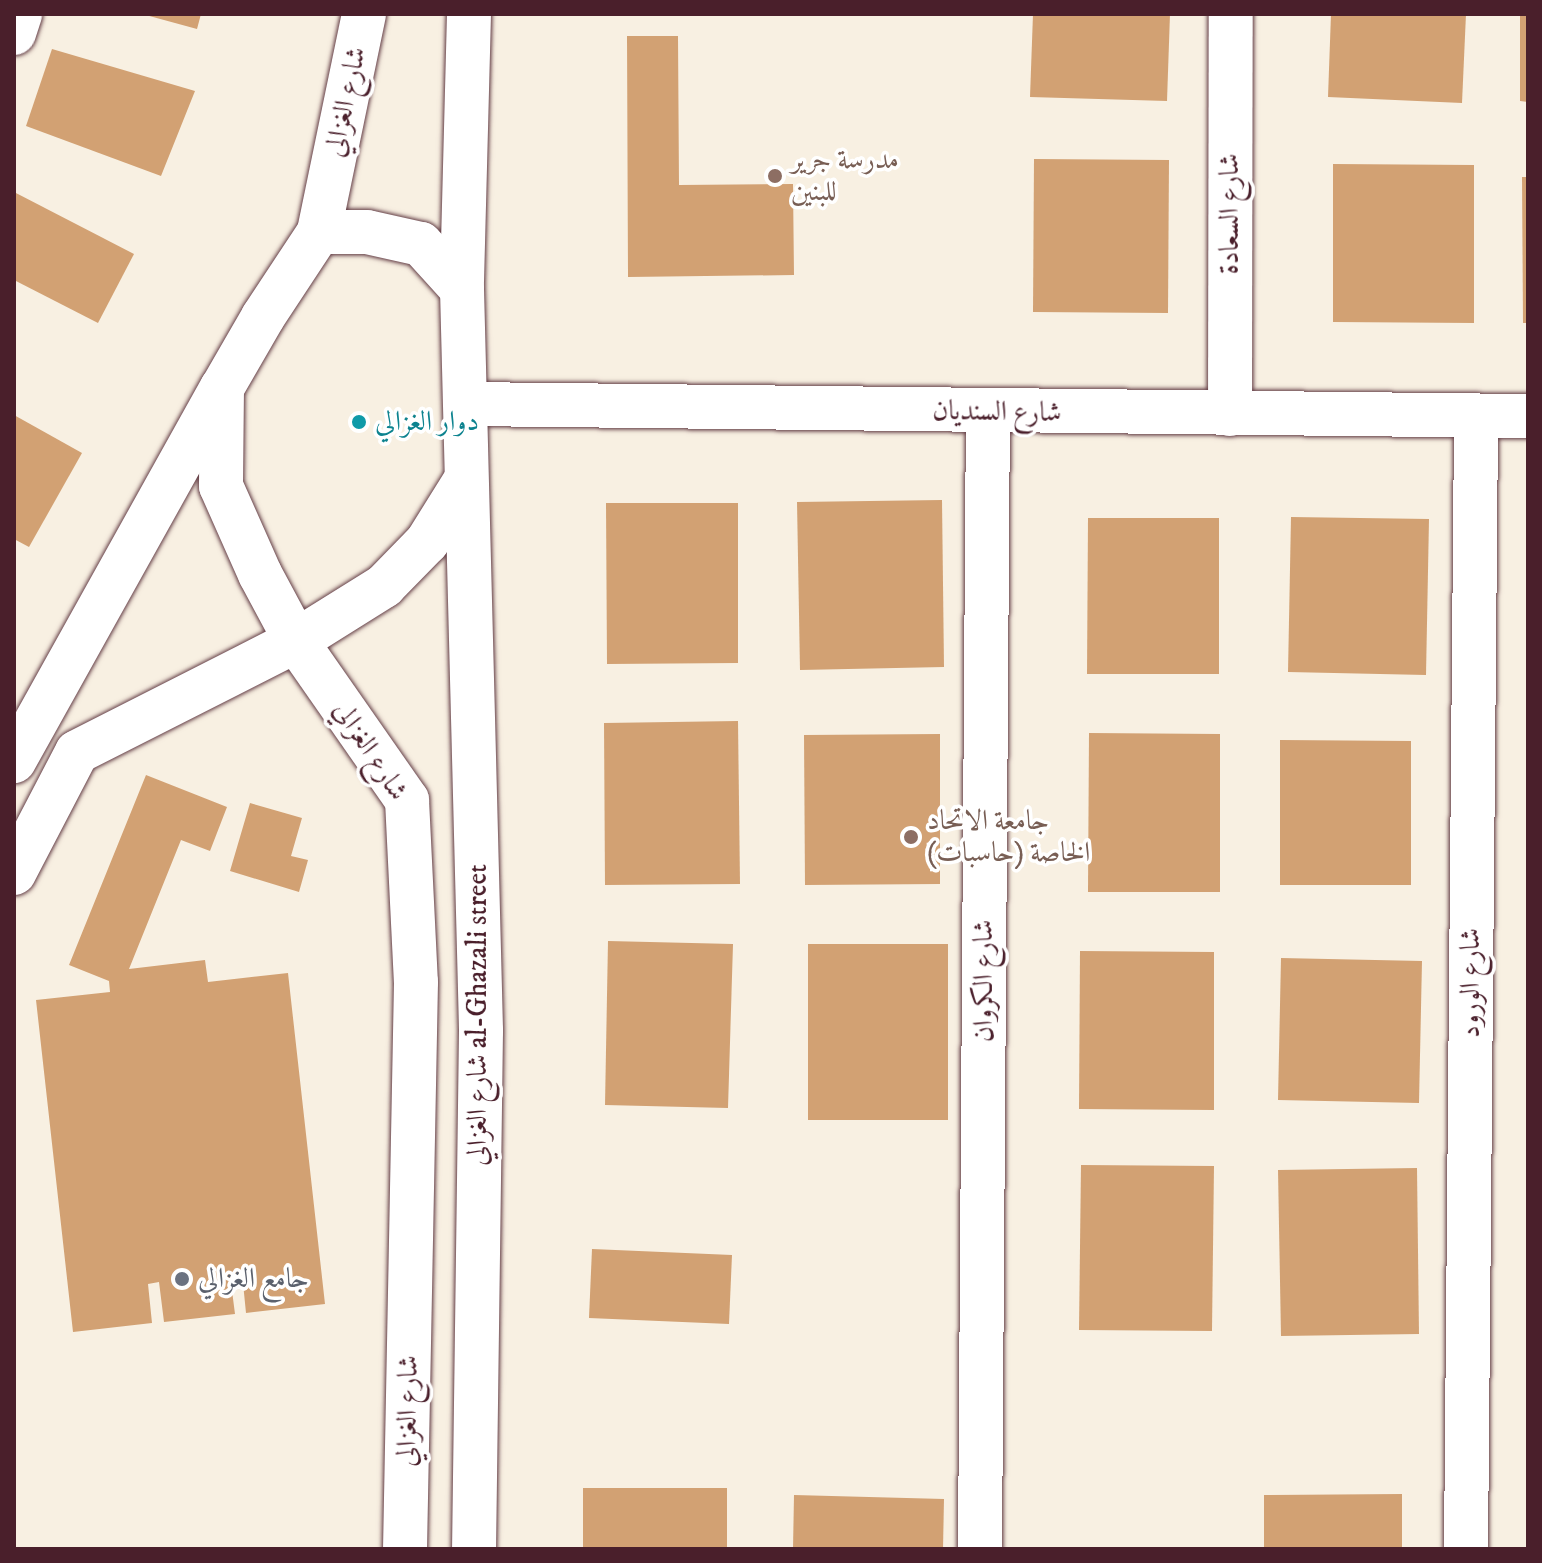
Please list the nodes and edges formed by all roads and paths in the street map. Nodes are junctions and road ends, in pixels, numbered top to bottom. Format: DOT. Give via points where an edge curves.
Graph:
graph roads {
  1 [pos="20,14"];
  2 [pos="364,14"];
  3 [pos="469,14"];
  4 [pos="1231,14"];
  5 [pos="14,33"];
  6 [pos="319,232"];
  7 [pos="462,289"];
  8 [pos="222,388"];
  9 [pos="466,404"];
  10 [pos="988,412"];
  11 [pos="1230,414"];
  12 [pos="1476,416"];
  13 [pos="1528,416"];
  14 [pos="465,481"];
  15 [pos="296,641"];
  16 [pos="14,761"];
  17 [pos="14,873"];
  18 [pos="405,1549"];
  19 [pos="474,1549"];
  20 [pos="980,1549"];
  21 [pos="1466,1549"];
  1 -- 5 [label="street"];
  2 -- 6 [label="street, شارع الغزالي"];
  3 -- 7 [label="street"];
  4 -- 11 [label="street, شارع السعادة"];
  6 -- 7 [label="street" via="367,232 421,244"];
  6 -- 8 [label="street, شارع الغزالي"];
  7 -- 9 [label="street"];
  8 -- 15 [label="street, شارع الغزالي" via="221,486"];
  8 -- 16 [label="street"];
  9 -- 10 [label="street, شارع السنديان"];
  9 -- 14 [label="street"];
  10 -- 11 [label="street, شارع السنديان"];
  10 -- 20 [label="street, شارع الكروان"];
  11 -- 12 [label="street, شارع السنديان"];
  12 -- 13 [label="street, شارع السنديان"];
  12 -- 21 [label="street, شارع الورود"];
  14 -- 15 [label="street" via="427,542 384,586"];
  14 -- 19 [label="street, شارع الغزالي al-Ghazali street" via="481,1031"];
  15 -- 17 [label="street" via="77,752"];
  15 -- 18 [label="street, شارع الغزالي" via="407,800 416,982"];
}
